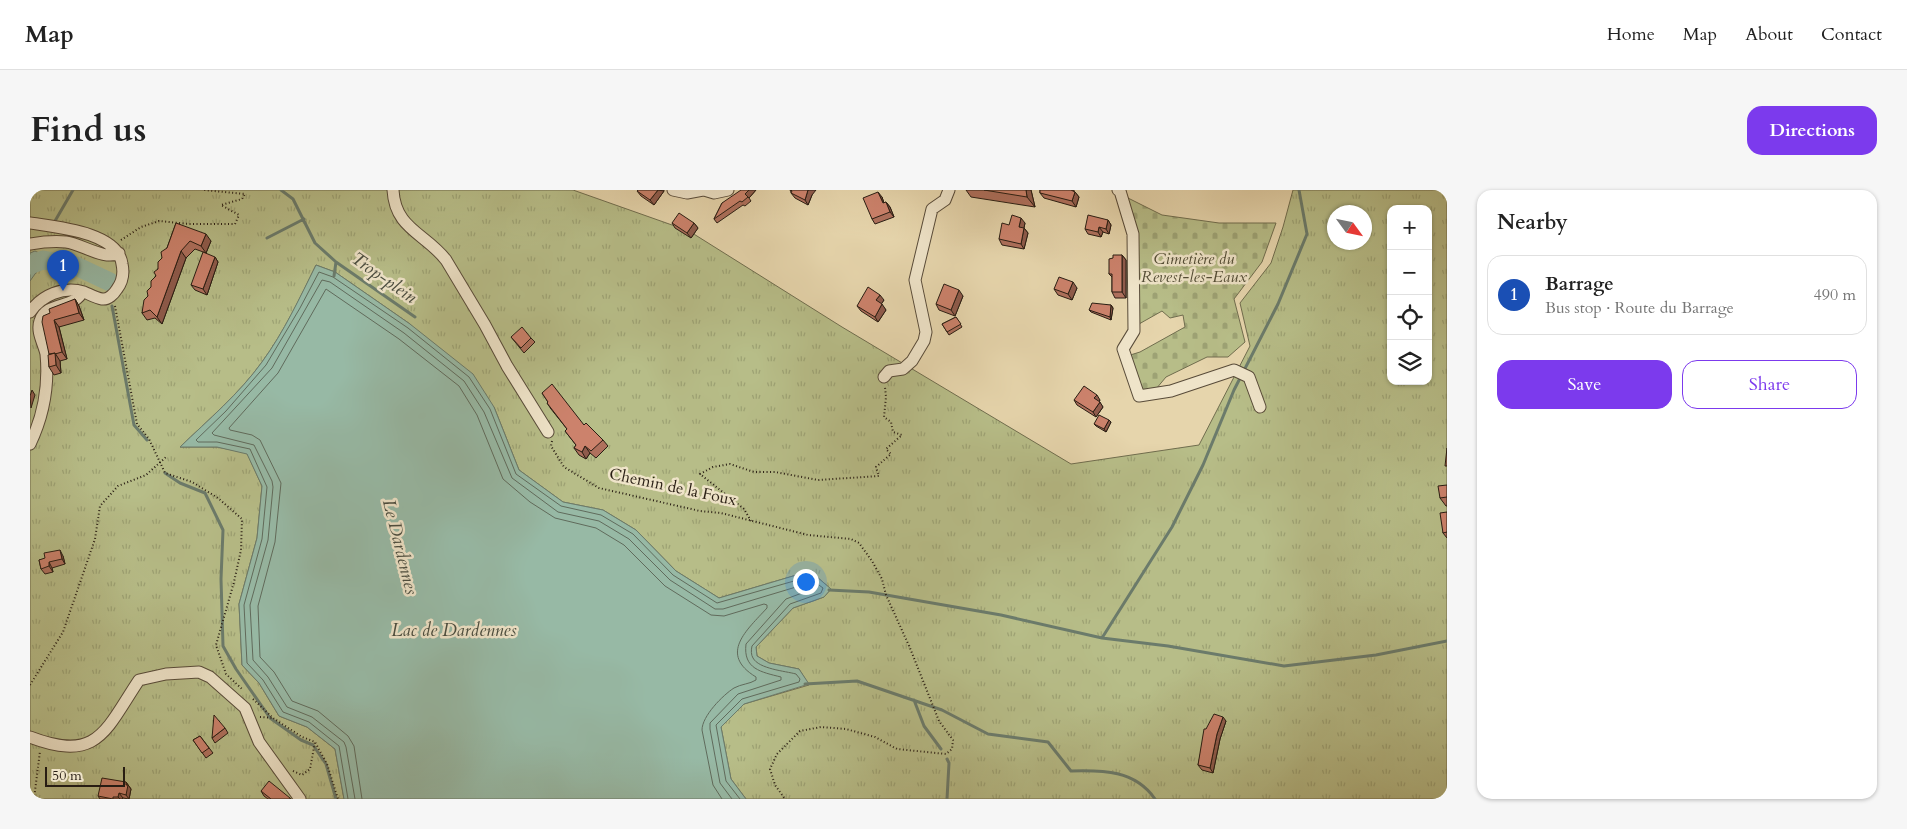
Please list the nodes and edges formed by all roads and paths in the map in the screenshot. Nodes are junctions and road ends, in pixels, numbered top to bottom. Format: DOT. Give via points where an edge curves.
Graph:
graph roads {
  1 [pos="204,190"];
  2 [pos="393,190"];
  3 [pos="672,190"];
  4 [pos="704,190"];
  5 [pos="728,190"];
  6 [pos="949,190"];
  7 [pos="1118,190"];
  8 [pos="30,223"];
  9 [pos="30,244"];
  10 [pos="115,250"];
  11 [pos="82,292"];
  12 [pos="113,293"];
  13 [pos="30,312"];
  14 [pos="884,377"];
  15 [pos="1260,407"];
  16 [pos="548,432"];
  17 [pos="30,444"];
  18 [pos="166,457"];
  19 [pos="161,462"];
  20 [pos="751,521"];
  21 [pos="30,685"];
  22 [pos="246,693"];
  23 [pos="253,699"];
  24 [pos="30,737"];
  25 [pos="41,741"];
  26 [pos="315,742"];
  27 [pos="272,762"];
  28 [pos="34,799"];
  29 [pos="300,799"];
  30 [pos="338,799"];
  31 [pos="786,799"];
  1 -- 10 [label="path" via="245,194 242,199 221,205 239,215 235,224 159,221 141,227"];
  2 -- 16 [label="street" via="401,218 446,260"];
  3 -- 4 [label="street" via="686,193"];
  4 -- 5 [label="street" via="714,193"];
  6 -- 14 [label="street" via="945,200 932,209 915,280 926,332 924,341 912,360"];
  7 -- 15 [label="street" via="1133,234 1134,331 1123,349 1139,396 1171,391 1236,371 1249,377"];
  8 -- 10 [label="street" via="88,235 107,242"];
  9 -- 10 [label="street" via="65,242 107,256"];
  10 -- 12 [label="street" via="122,258 124,272"];
  11 -- 12 [label="street" via="102,299"];
  11 -- 13 [label="street" via="63,291 47,296"];
  11 -- 17 [label="street" via="78,298 51,308 40,320 46,378 43,413"];
  12 -- 19 [label="path" via="137,424"];
  14 -- 20 [label="path" via="884,417 891,422 892,432 902,435 886,449 891,454 876,466 879,476 818,480 775,472 754,472 730,464 713,467 700,474 744,509"];
  16 -- 20 [label="path, Chemin de la Foux" via="551,446 564,467 599,488"];
  18 -- 19 [label="path"];
  19 -- 21 [label="path" via="146,475 118,486 100,506 95,539 63,632"];
  19 -- 22 [label="path" via="165,473 192,482 218,498 242,519 241,550 216,645 226,674"];
  20 -- 31 [label="path, Chemin de la Foux" via="808,535 851,538 859,543 882,579 886,596 939,721 954,740 952,749 946,754 936,754 897,749 875,737 846,729 821,727 800,731 777,754 770,769 775,785"];
  23 -- 26 [label="path" via="273,718"];
  24 -- 25 [label="street"];
  25 -- 27 [label="street" via="67,747 93,742 106,730 138,680 200,672 245,708 259,742"];
  25 -- 28 [label="path"];
  26 -- 27 [label="path" via="310,769 302,775"];
  26 -- 30 [label="path" via="327,764"];
  27 -- 29 [label="street"];
}
